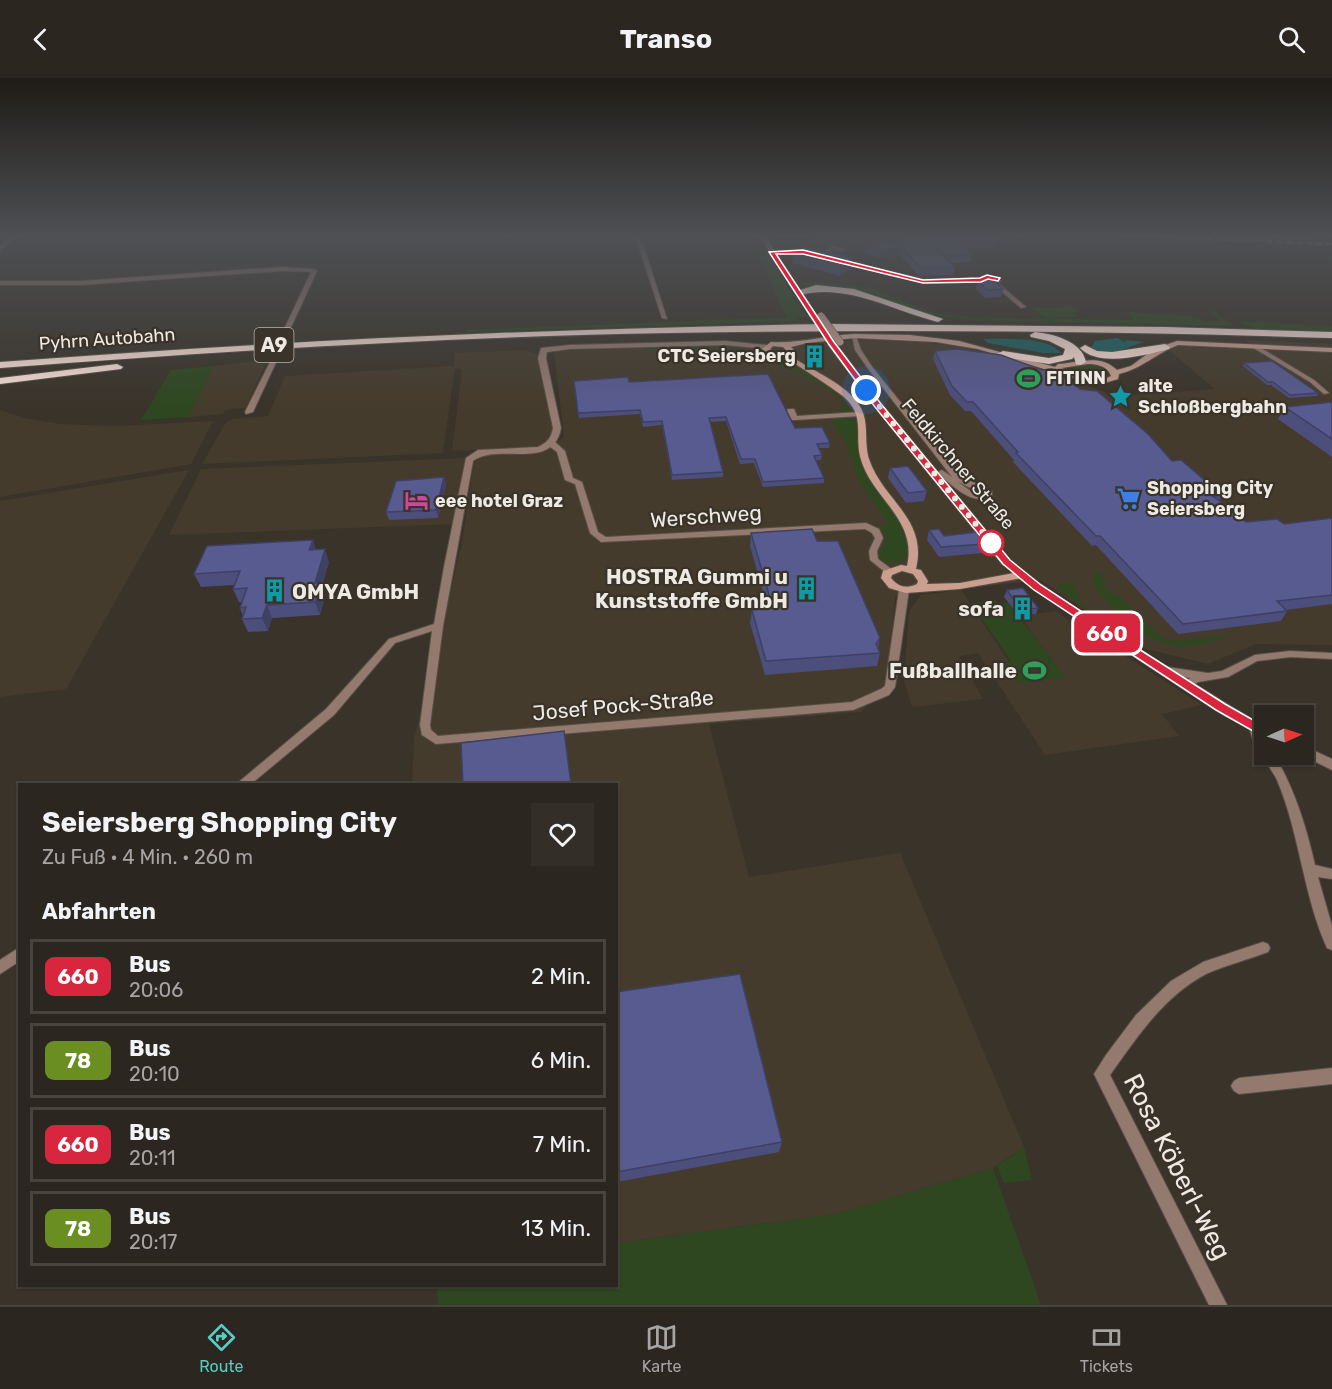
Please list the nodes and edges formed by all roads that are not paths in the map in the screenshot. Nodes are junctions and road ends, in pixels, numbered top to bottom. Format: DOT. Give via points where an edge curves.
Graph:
graph roads {
  1 [pos="304,292"];
  2 [pos="655,292"];
  3 [pos="802,292"];
  4 [pos="803,292"];
  5 [pos="817,292"];
  6 [pos="854,292"];
  7 [pos="1006,292"];
  8 [pos="821,293"];
  9 [pos="811,302"];
  10 [pos="1023,307"];
  11 [pos="817,316"];
  12 [pos="665,318"];
  13 [pos="807,327"];
  14 [pos="1000,329"];
  15 [pos="1158,335"];
  16 [pos="1332,335"];
  17 [pos="854,337"];
  18 [pos="1332,340"];
  19 [pos="836,343"];
  20 [pos="788,346"];
  21 [pos="1165,346"];
  22 [pos="1254,346"];
  23 [pos="766,347"];
  24 [pos="1071,348"];
  25 [pos="1085,348"];
  26 [pos="1332,350"];
  27 [pos="273,354"];
  28 [pos="784,354"];
  29 [pos="1003,354"];
  30 [pos="1094,362"];
  31 [pos="1137,365"];
  32 [pos="0,366"];
  33 [pos="1073,367"];
  34 [pos="1108,367"];
  35 [pos="1115,373"];
  36 [pos="0,381"];
  37 [pos="1326,393"];
  38 [pos="791,411"];
  39 [pos="249,412"];
  40 [pos="860,414"];
  41 [pos="552,444"];
  42 [pos="942,472"];
  43 [pos="448,567"];
  44 [pos="911,569"];
  45 [pos="888,571"];
  46 [pos="1023,575"];
  47 [pos="921,583"];
  48 [pos="904,590"];
  49 [pos="438,626"];
  50 [pos="1332,656"];
  51 [pos="1167,671"];
  52 [pos="1208,677"];
  53 [pos="1187,685"];
  54 [pos="1254,726"];
  55 [pos="1314,756"];
  56 [pos="1274,765"];
  57 [pos="1332,765"];
  58 [pos="245,783"];
  59 [pos="1311,870"];
  60 [pos="1332,874"];
  61 [pos="1332,944"];
  62 [pos="1263,948"];
  63 [pos="18,954"];
  64 [pos="0,968"];
  65 [pos="1332,1076"];
  66 [pos="1239,1086"];
  67 [pos="1218,1305"];
  1 -- 27 [label="street, bridge"];
  2 -- 12 [label="street"];
  3 -- 11 [label="main road, Feldkirchner Straße"];
  4 -- 9 [label="main road, Feldkirchner Straße"];
  5 -- 8 [label="highway"];
  6 -- 14 [label="highway" via="926,317"];
  7 -- 10 [label="street"];
  8 -- 9 [label="highway" via="813,295"];
  8 -- 13 [label="highway" via="860,298 869,304 870,313 855,322"];
  9 -- 11 [label="main road, Feldkirchner Straße"];
  11 -- 19 [label="main road, Feldkirchner Straße"];
  13 -- 14 [label="highway, Pyhrn Autobahn / A9"];
  13 -- 32 [label="highway, Pyhrn Autobahn / A9" via="449,336"];
  14 -- 15 [label="highway, Pyhrn Autobahn / A9"];
  14 -- 16 [label="highway, Pyhrn Autobahn / A9"];
  14 -- 24 [label="highway" via="1039,335"];
  14 -- 27 [label="highway, Pyhrn Autobahn / A9" via="629,335"];
  15 -- 18 [label="highway, Pyhrn Autobahn / A9"];
  15 -- 25 [label="highway" via="1095,338"];
  17 -- 20 [label="main road" via="809,339"];
  17 -- 29 [label="main road" via="942,340"];
  17 -- 42 [label="street" via="871,369 957,478 985,490 989,497 971,496"];
  19 -- 42 [label="main road, Feldkirchner Straße"];
  19 -- 46 [label="main road, Feldkirchner Straße" via="878,405 1006,562"];
  20 -- 23 [label="main road"];
  20 -- 28 [label="main road" via="792,351"];
  21 -- 22 [label="main road"];
  21 -- 25 [label="highway" via="1106,356"];
  21 -- 31 [label="main road"];
  22 -- 26 [label="main road"];
  22 -- 37 [label="street"];
  23 -- 28 [label="main road" via="772,354"];
  23 -- 41 [label="street" via="725,343 546,349 542,358 557,428"];
  24 -- 29 [label="highway" via="1068,357 1049,361"];
  24 -- 33 [label="highway" via="1079,356"];
  25 -- 30 [label="highway"];
  27 -- 32 [label="highway, Pyhrn Autobahn / A9"];
  27 -- 36 [label="highway"];
  27 -- 39 [label="street"];
  28 -- 40 [label="main road" via="842,392"];
  29 -- 33 [label="main road" via="1033,363"];
  30 -- 33 [label="main road"];
  30 -- 34 [label="main road"];
  31 -- 34 [label="main road"];
  31 -- 35 [label="main road"];
  33 -- 35 [label="main road" via="1080,378 1097,381 1112,379"];
  34 -- 35 [label="main road"];
  38 -- 40 [label="street" via="795,418"];
  40 -- 44 [label="main road" via="865,428 866,461 914,539"];
  41 -- 43 [label="street" via="533,450 478,453 469,460"];
  41 -- 45 [label="street, Werschweg" via="561,451 569,480 578,482 594,533 604,540 866,526 876,531 879,538 874,560"];
  42 -- 46 [label="main road, Feldkirchner Straße"];
  43 -- 49 [label="street, Josef Pock-Straße"];
  44 -- 45 [label="main road"];
  44 -- 47 [label="main road"];
  45 -- 48 [label="main road" via="889,583"];
  46 -- 47 [label="main road" via="960,586"];
  46 -- 51 [label="street, Feldkirchner Straße"];
  47 -- 48 [label="main road"];
  48 -- 49 [label="street, Josef Pock-Straße" via="890,687 853,705 436,740 426,732 425,725"];
  49 -- 58 [label="street" via="392,641 330,712"];
  50 -- 52 [label="street" via="1270,655"];
  51 -- 52 [label="street"];
  51 -- 53 [label="street, Feldkirchner Straße"];
  52 -- 53 [label="street"];
  53 -- 54 [label="street, Feldkirchner Straße"];
  55 -- 57 [label="street"];
  56 -- 59 [label="street" via="1298,815"];
  59 -- 60 [label="street"];
  59 -- 61 [label="street"];
  62 -- 67 [label="street, Rosa Köberl-Weg" via="1191,975 1164,995 1136,1025 1102,1074"];
  63 -- 64 [label="street"];
  65 -- 66 [label="street"];
}
